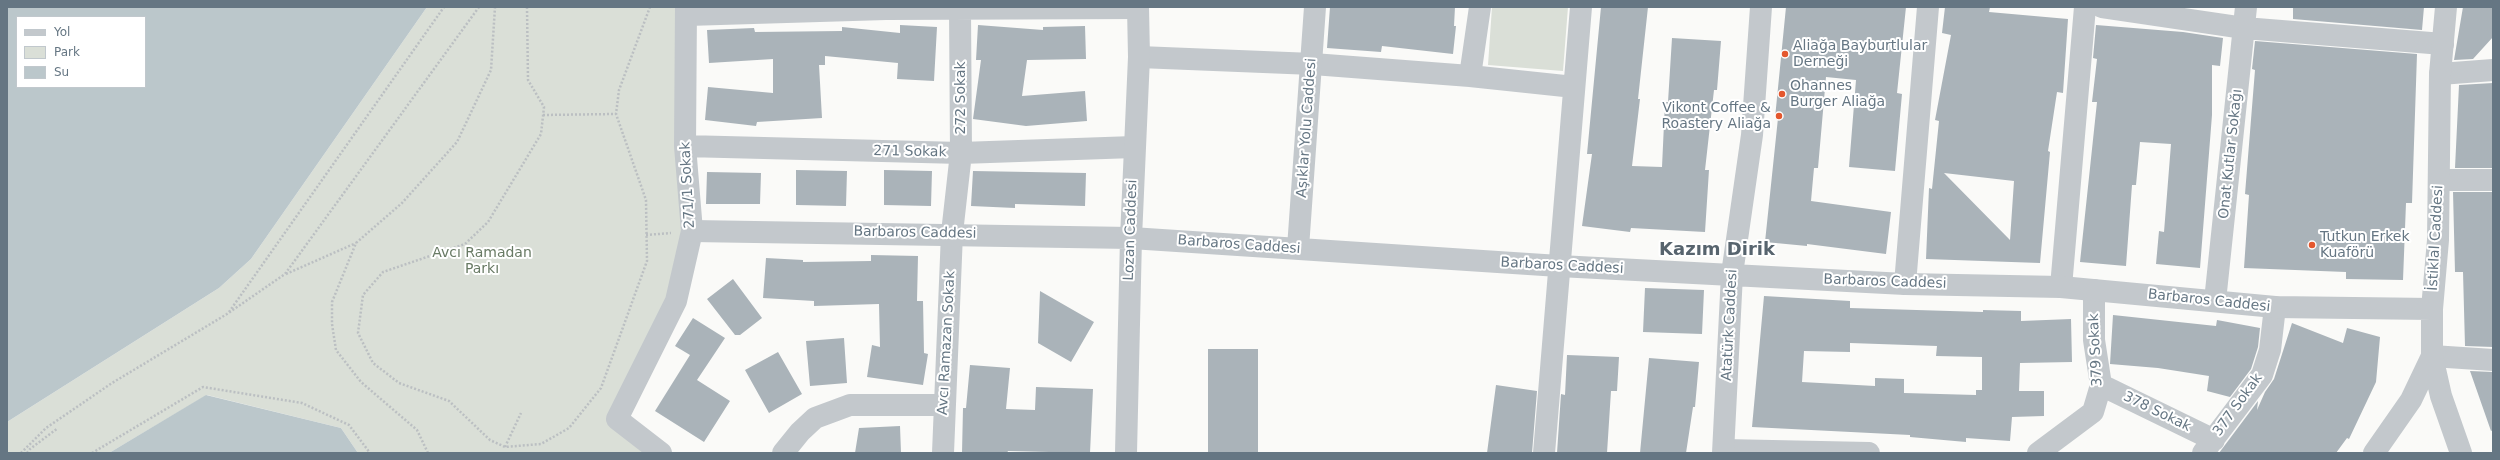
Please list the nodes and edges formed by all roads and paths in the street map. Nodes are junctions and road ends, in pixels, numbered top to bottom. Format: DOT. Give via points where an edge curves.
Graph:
graph roads {
  1 [pos="444,7"];
  2 [pos="479,7"];
  3 [pos="495,7"];
  4 [pos="527,7"];
  5 [pos="650,7"];
  6 [pos="1315,7"];
  7 [pos="1480,7"];
  8 [pos="1581,7"];
  9 [pos="1761,7"];
  10 [pos="1928,7"];
  11 [pos="2085,7"];
  12 [pos="2102,7"];
  13 [pos="2246,7"];
  14 [pos="2446,7"];
  15 [pos="886,8"];
  16 [pos="1138,8"];
  17 [pos="960,9"];
  18 [pos="686,11"];
  19 [pos="2244,28"];
  20 [pos="2442,44"];
  21 [pos="1139,57"];
  22 [pos="1312,64"];
  23 [pos="2493,70"];
  24 [pos="2440,74"];
  25 [pos="1470,76"];
  26 [pos="1574,88"];
  27 [pos="616,114"];
  28 [pos="543,115"];
  29 [pos="686,146"];
  30 [pos="1134,147"];
  31 [pos="961,153"];
  32 [pos="2440,180"];
  33 [pos="2493,180"];
  34 [pos="692,231"];
  35 [pos="952,233"];
  36 [pos="1130,238"];
  37 [pos="356,243"];
  38 [pos="1298,248"];
  39 [pos="1559,266"];
  40 [pos="285,274"];
  41 [pos="1732,274"];
  42 [pos="1905,284"];
  43 [pos="2061,287"];
  44 [pos="2094,290"];
  45 [pos="2215,301"];
  46 [pos="2275,307"];
  47 [pos="2432,309"];
  48 [pos="227,314"];
  49 [pos="2432,356"];
  50 [pos="2493,360"];
  51 [pos="2101,385"];
  52 [pos="944,405"];
  53 [pos="521,413"];
  54 [pos="58,428"];
  55 [pos="2208,446"];
  56 [pos="505,447"];
  57 [pos="1723,452"];
  58 [pos="21,453"];
  59 [pos="27,453"];
  60 [pos="92,453"];
  61 [pos="370,453"];
  62 [pos="428,453"];
  63 [pos="661,453"];
  64 [pos="783,453"];
  65 [pos="943,453"];
  66 [pos="1126,453"];
  67 [pos="1544,453"];
  68 [pos="1869,453"];
  69 [pos="2038,453"];
  70 [pos="2374,453"];
  71 [pos="2462,453"];
  1 -- 48 [label="path"];
  2 -- 40 [label="path"];
  3 -- 37 [label="path" via="491,70 457,142 402,203"];
  4 -- 28 [label="path" via="528,80 544,107"];
  5 -- 27 [label="path" via="619,90"];
  6 -- 22 [label="street, Aşıklar Yolu Caddesi"];
  7 -- 25 [label="street"];
  8 -- 26 [label="street"];
  9 -- 41 [label="street, Atatürk Caddesi" via="1752,134"];
  10 -- 42 [label="street"];
  11 -- 43 [label="street"];
  12 -- 19 [label="street"];
  13 -- 19 [label="street, Onat Kutlar Sokağı"];
  14 -- 20 [label="street, İstiklal Caddesi"];
  15 -- 17 [label="street"];
  15 -- 18 [label="street"];
  16 -- 17 [label="street"];
  16 -- 21 [label="street, Lozan Caddesi"];
  17 -- 31 [label="street, 272 Sokak"];
  18 -- 29 [label="street, 271/1 Sokak"];
  19 -- 20 [label="street"];
  19 -- 45 [label="street, Onat Kutlar Sokağı"];
  20 -- 24 [label="street, İstiklal Caddesi"];
  21 -- 22 [label="street"];
  21 -- 30 [label="street, Lozan Caddesi"];
  22 -- 25 [label="street"];
  22 -- 38 [label="street, Aşıklar Yolu Caddesi"];
  23 -- 24 [label="street"];
  24 -- 32 [label="street, İstiklal Caddesi"];
  25 -- 26 [label="street"];
  26 -- 39 [label="street"];
  27 -- 28 [label="path"];
  27 -- 56 [label="path" via="646,200 647,261 601,388 569,428 541,444"];
  28 -- 56 [label="path" via="541,134 488,222 465,244 383,272 363,295 358,333 373,363 399,383 449,401 490,440"];
  29 -- 31 [label="street, 271 Sokak"];
  29 -- 34 [label="street, 271/1 Sokak"];
  30 -- 31 [label="street, 271 Sokak"];
  30 -- 36 [label="street, Lozan Caddesi"];
  31 -- 35 [label="street, 272 Sokak"];
  32 -- 33 [label="street"];
  32 -- 47 [label="street, İstiklal Caddesi"];
  34 -- 35 [label="street, Barbaros Caddesi"];
  34 -- 63 [label="street, 271/1 Sokak" via="676,301 617,420"];
  35 -- 36 [label="street, Barbaros Caddesi"];
  35 -- 52 [label="street, Avcı Ramazan Sokak"];
  36 -- 38 [label="street, Barbaros Caddesi"];
  36 -- 66 [label="street, Lozan Caddesi"];
  37 -- 40 [label="path"];
  37 -- 62 [label="path" via="332,302 336,350 361,382 416,430"];
  38 -- 39 [label="street, Barbaros Caddesi"];
  39 -- 41 [label="street, Barbaros Caddesi"];
  39 -- 67 [label="street"];
  40 -- 48 [label="path"];
  41 -- 42 [label="street, Barbaros Caddesi"];
  41 -- 57 [label="street, Atatürk Caddesi"];
  42 -- 43 [label="street, Barbaros Caddesi"];
  43 -- 44 [label="street, Barbaros Caddesi"];
  44 -- 45 [label="street, Barbaros Caddesi"];
  44 -- 51 [label="street, 379 Sokak" via="2094,340"];
  45 -- 46 [label="street, Barbaros Caddesi"];
  46 -- 47 [label="street, Barbaros Caddesi"];
  46 -- 55 [label="street, 377 Sokak" via="2270,350 2262,375"];
  47 -- 49 [label="street, İstiklal Caddesi"];
  48 -- 58 [label="path" via="112,383 46,428"];
  49 -- 50 [label="street"];
  49 -- 70 [label="street, İstiklal Caddesi" via="2411,400"];
  49 -- 71 [label="street" via="2440,396"];
  51 -- 55 [label="street, 378 Sokak"];
  51 -- 69 [label="street, 379 Sokak" via="2093,412"];
  52 -- 64 [label="street" via="850,404 815,418"];
  52 -- 65 [label="street, Avcı Ramazan Sokak"];
  53 -- 56 [label="path"];
  54 -- 59 [label="path" via="30,448"];
  57 -- 68 [label="street"];
  60 -- 61 [label="path" via="203,387 302,403 349,425"];
}
